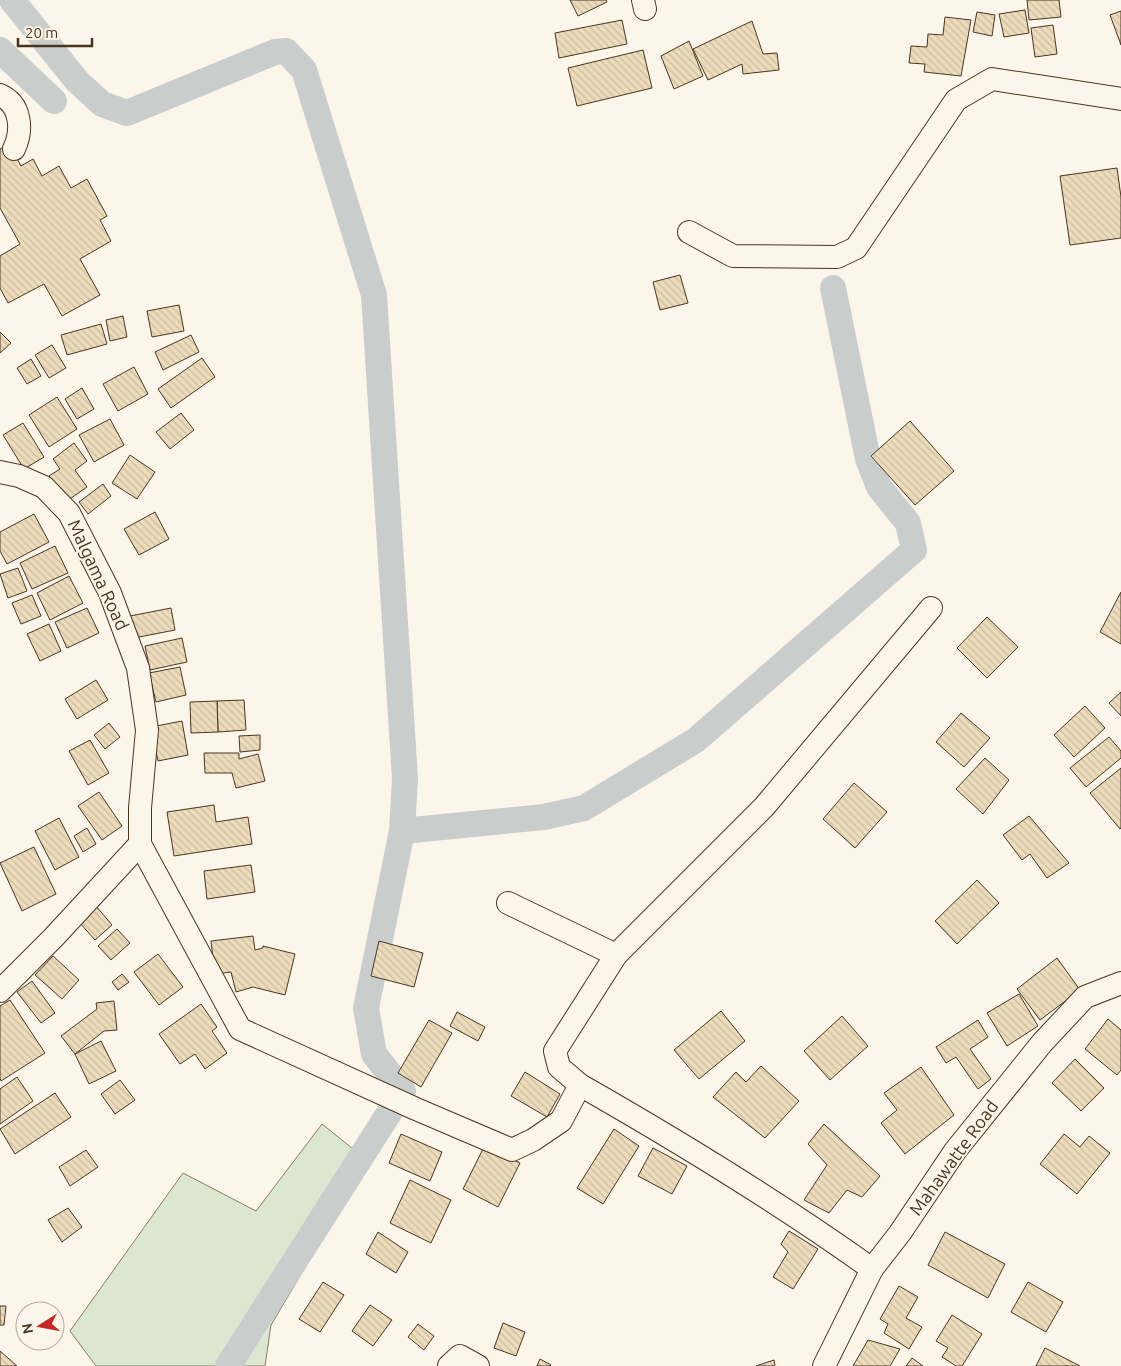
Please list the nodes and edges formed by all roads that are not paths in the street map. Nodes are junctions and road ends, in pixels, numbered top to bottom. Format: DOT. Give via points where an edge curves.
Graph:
graph roads {
  1 [pos="0,95"];
  2 [pos="1121,99"];
  3 [pos="14,149"];
  4 [pos="689,232"];
  5 [pos="0,472"];
  6 [pos="931,608"];
  7 [pos="140,844"];
  8 [pos="508,903"];
  9 [pos="616,955"];
  10 [pos="1121,983"];
  11 [pos="0,991"];
  12 [pos="580,1086"];
  13 [pos="872,1269"];
  14 [pos="449,1366"];
  15 [pos="478,1366"];
  16 [pos="824,1366"];
  1 -- 3 [label="street" via="6,97 19,115 19,140"];
  2 -- 4 [label="street" via="992,79 956,100 856,248 837,258 733,256"];
  5 -- 7 [label="street, Malgama Road" via="44,487 69,513 110,593 138,668 147,730"];
  6 -- 9 [label="street" via="764,807"];
  7 -- 11 [label="street"];
  7 -- 12 [label="street" via="240,1029 512,1150 561,1121"];
  8 -- 9 [label="street"];
  9 -- 12 [label="street" via="554,1051 559,1067"];
  10 -- 13 [label="street, Mahawatte Road" via="1085,997 1042,1042 956,1151"];
  12 -- 13 [label="street" via="662,1132"];
  13 -- 16 [label="street, Mahawatte Road"];
  14 -- 15 [label="street" via="460,1356"];
}
